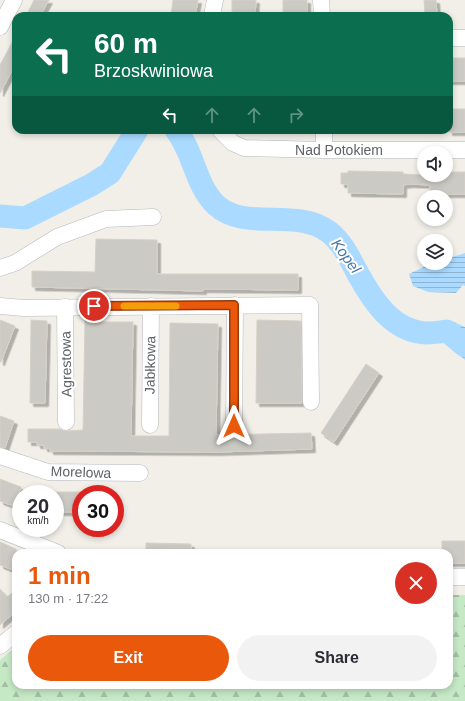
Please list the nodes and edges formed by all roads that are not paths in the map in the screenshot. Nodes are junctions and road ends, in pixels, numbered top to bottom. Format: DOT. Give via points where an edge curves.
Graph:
graph roads {
  1 [pos="14,0"];
  2 [pos="215,0"];
  3 [pos="321,0"];
  4 [pos="213,12"];
  5 [pos="322,12"];
  6 [pos="0,27"];
  7 [pos="453,38"];
  8 [pos="465,38"];
  9 [pos="224,134"];
  10 [pos="324,134"];
  11 [pos="324,150"];
  12 [pos="465,150"];
  13 [pos="153,217"];
  14 [pos="0,268"];
  15 [pos="234,305"];
  16 [pos="0,306"];
  17 [pos="151,306"];
  18 [pos="65,307"];
  19 [pos="311,402"];
  20 [pos="66,422"];
  21 [pos="150,425"];
  22 [pos="234,426"];
  23 [pos="0,456"];
  24 [pos="140,473"];
  25 [pos="0,530"];
  26 [pos="48,549"];
  27 [pos="453,577"];
  28 [pos="465,578"];
  29 [pos="12,636"];
  30 [pos="0,646"];
  1 -- 6 [label="street"];
  2 -- 4 [label="street"];
  3 -- 5 [label="street"];
  7 -- 8 [label="street"];
  9 -- 11 [label="street, Nad Potokiem" via="233,143 244,148"];
  10 -- 11 [label="street"];
  11 -- 12 [label="street, Nad Potokiem"];
  13 -- 14 [label="street" via="106,219 57,237 15,263"];
  15 -- 17 [label="street"];
  15 -- 19 [label="street" via="310,305"];
  15 -- 22 [label="street"];
  16 -- 18 [label="street"];
  17 -- 18 [label="street"];
  17 -- 21 [label="street, Jabłkowa"];
  18 -- 20 [label="street, Agrestowa"];
  23 -- 24 [label="street, Morelowa" via="48,472"];
  25 -- 26 [label="street"];
  27 -- 28 [label="street"];
  29 -- 30 [label="street"];
}
